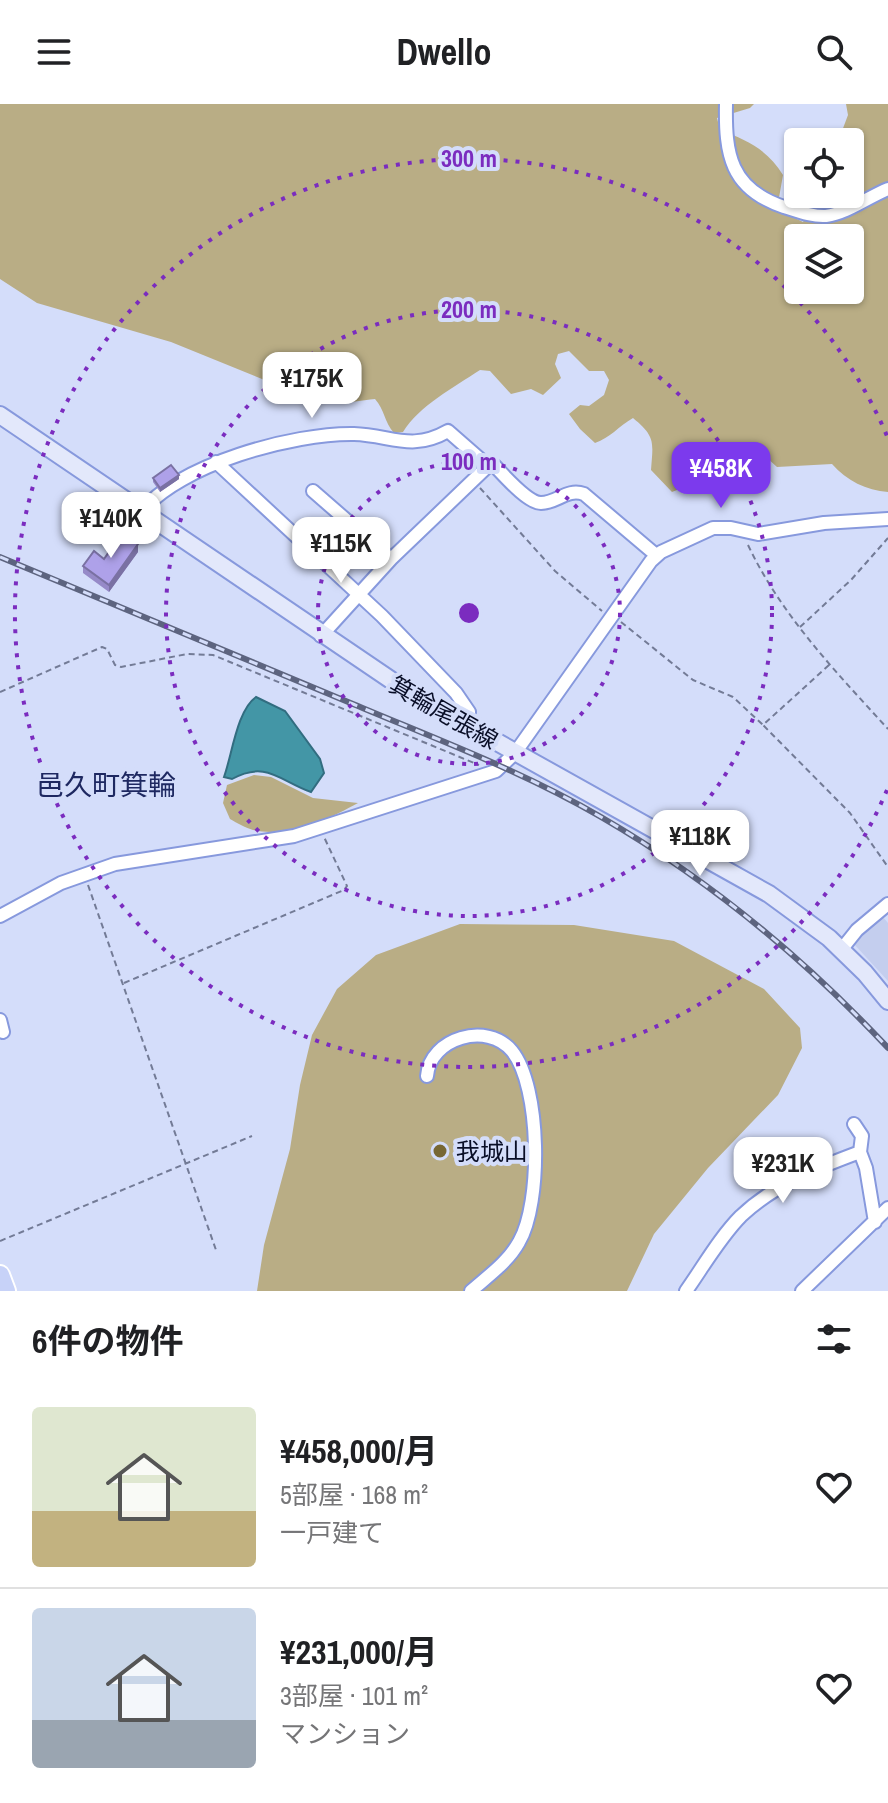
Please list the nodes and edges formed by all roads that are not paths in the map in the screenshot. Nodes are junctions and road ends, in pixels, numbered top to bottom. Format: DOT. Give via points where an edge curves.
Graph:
graph roads {
  1 [pos="726,104"];
  2 [pos="888,189"];
  3 [pos="0,415"];
  4 [pos="216,462"];
  5 [pos="488,466"];
  6 [pos="313,491"];
  7 [pos="141,512"];
  8 [pos="888,519"];
  9 [pos="656,555"];
  10 [pos="391,559"];
  11 [pos="357,593"];
  12 [pos="321,636"];
  13 [pos="465,724"];
  14 [pos="515,753"];
  15 [pos="888,904"];
  16 [pos="0,916"];
  17 [pos="841,950"];
  18 [pos="888,1001"];
  19 [pos="427,1076"];
  20 [pos="854,1124"];
  21 [pos="860,1152"];
  22 [pos="888,1208"];
  23 [pos="875,1222"];
  24 [pos="0,1275"];
  25 [pos="6,1291"];
  26 [pos="471,1291"];
  27 [pos="686,1291"];
  28 [pos="802,1291"];
  1 -- 2 [label="street" via="725,144 731,161 742,180 770,202 824,216"];
  3 -- 7 [label="main road, 箕輪尾張線"];
  4 -- 5 [label="street" via="293,440 349,434 418,443 448,431"];
  4 -- 7 [label="street"];
  4 -- 11 [label="street"];
  5 -- 9 [label="street" via="492,463 541,503 569,493 584,494"];
  5 -- 10 [label="street"];
  6 -- 10 [label="street"];
  7 -- 12 [label="main road, 箕輪尾張線"];
  8 -- 9 [label="street" via="758,534 713,528"];
  9 -- 14 [label="street"];
  10 -- 11 [label="street"];
  11 -- 12 [label="street"];
  11 -- 13 [label="street" via="456,693 469,712"];
  12 -- 13 [label="main road, 箕輪尾張線"];
  13 -- 14 [label="main road, 箕輪尾張線"];
  14 -- 16 [label="street" via="496,771 322,828 83,874"];
  14 -- 17 [label="main road, 箕輪尾張線" via="769,894"];
  15 -- 17 [label="street"];
  17 -- 18 [label="main road, 箕輪尾張線"];
  19 -- 26 [label="street" via="428,1062 437,1050 476,1035 499,1039 511,1050 529,1090 535,1135 527,1221 500,1266"];
  20 -- 21 [label="street" via="862,1136"];
  21 -- 23 [label="street"];
  21 -- 27 [label="street" via="778,1186 759,1201 739,1218"];
  22 -- 23 [label="street"];
  23 -- 28 [label="street"];
  24 -- 25 [label="main road"];
}
